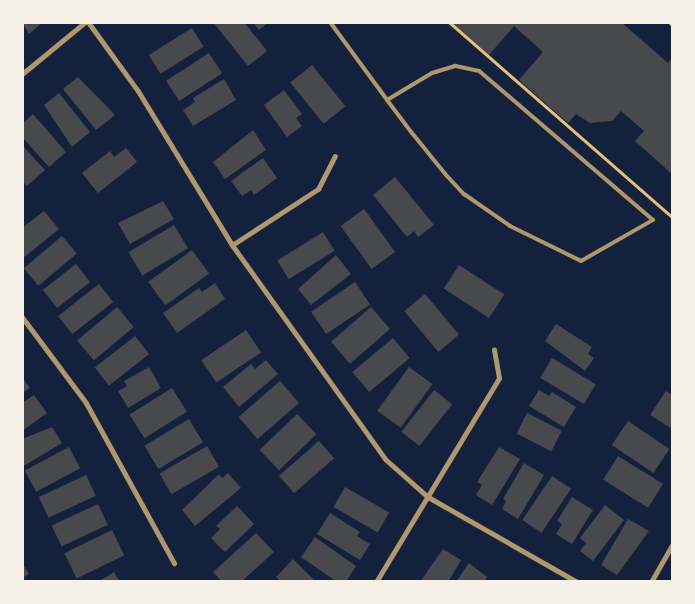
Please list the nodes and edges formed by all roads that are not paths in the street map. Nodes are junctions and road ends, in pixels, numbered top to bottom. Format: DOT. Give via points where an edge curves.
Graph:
graph roads {
  1 [pos="87,22"];
  2 [pos="330,22"];
  3 [pos="22,74"];
  4 [pos="387,100"];
  5 [pos="335,156"];
  6 [pos="232,245"];
  7 [pos="22,317"];
  8 [pos="494,349"];
  9 [pos="428,497"];
  10 [pos="672,545"];
  11 [pos="174,563"];
  12 [pos="376,582"];
  13 [pos="577,582"];
  14 [pos="651,582"];
  1 -- 3 [label="street"];
  1 -- 6 [label="street" via="138,90"];
  2 -- 4 [label="lane"];
  4 -- 4 [label="lane" via="464,194 510,226 581,261 653,220 479,71 455,66 432,73"];
  5 -- 6 [label="street" via="318,189"];
  6 -- 9 [label="street" via="366,435 385,459"];
  7 -- 11 [label="street" via="86,403"];
  8 -- 9 [label="street" via="500,378"];
  9 -- 12 [label="street"];
  9 -- 13 [label="street"];
  10 -- 14 [label="street"];
}
